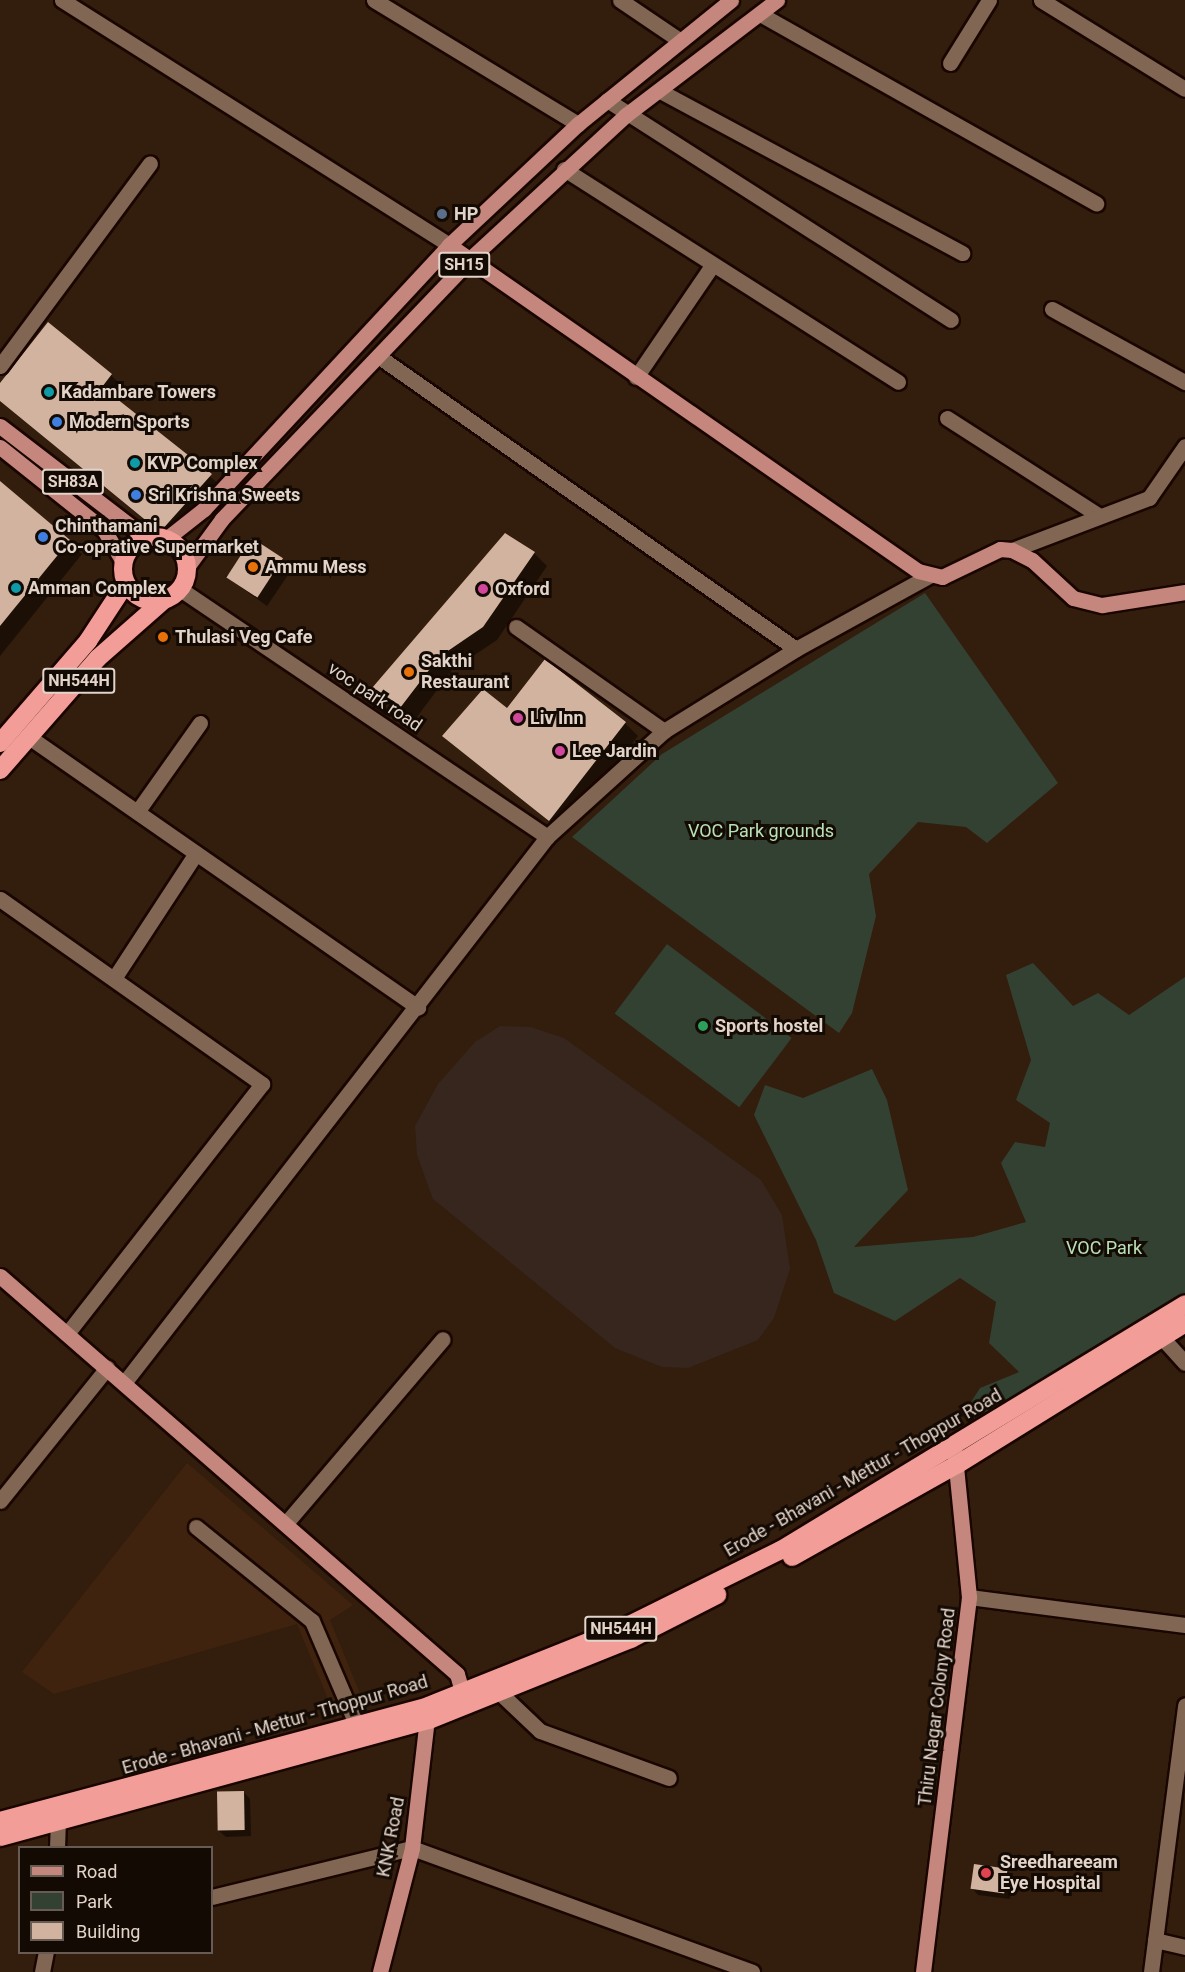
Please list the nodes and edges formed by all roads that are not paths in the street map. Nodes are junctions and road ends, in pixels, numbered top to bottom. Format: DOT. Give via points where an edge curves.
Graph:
graph roads {
  1 [pos="62,0"];
  2 [pos="374,0"];
  3 [pos="620,0"];
  4 [pos="731,0"];
  5 [pos="777,0"];
  6 [pos="989,0"];
  7 [pos="1041,0"];
  8 [pos="760,14"];
  9 [pos="679,40"];
  10 [pos="950,63"];
  11 [pos="1185,89"];
  12 [pos="660,91"];
  13 [pos="607,100"];
  14 [pos="626,115"];
  15 [pos="578,124"];
  16 [pos="150,163"];
  17 [pos="564,169"];
  18 [pos="1096,203"];
  19 [pos="449,245"];
  20 [pos="962,253"];
  21 [pos="471,258"];
  22 [pos="711,267"];
  23 [pos="1052,309"];
  24 [pos="951,320"];
  25 [pos="378,356"];
  26 [pos="0,366"];
  27 [pos="636,377"];
  28 [pos="898,382"];
  29 [pos="1185,382"];
  30 [pos="947,418"];
  31 [pos="0,426"];
  32 [pos="1185,446"];
  33 [pos="0,447"];
  34 [pos="1098,515"];
  35 [pos="146,538"];
  36 [pos="166,538"];
  37 [pos="1012,550"];
  38 [pos="124,563"];
  39 [pos="187,567"];
  40 [pos="929,576"];
  41 [pos="126,582"];
  42 [pos="180,589"];
  43 [pos="1185,592"];
  44 [pos="165,599"];
  45 [pos="516,627"];
  46 [pos="796,649"];
  47 [pos="200,723"];
  48 [pos="664,731"];
  49 [pos="29,737"];
  50 [pos="0,743"];
  51 [pos="0,770"];
  52 [pos="137,812"];
  53 [pos="547,837"];
  54 [pos="196,853"];
  55 [pos="0,899"];
  56 [pos="115,976"];
  57 [pos="418,1007"];
  58 [pos="0,1276"];
  59 [pos="1185,1304"];
  60 [pos="1185,1323"];
  61 [pos="1156,1332"];
  62 [pos="67,1334"];
  63 [pos="443,1339"];
  64 [pos="1185,1363"];
  65 [pos="107,1368"];
  66 [pos="124,1383"];
  67 [pos="956,1455"];
  68 [pos="0,1501"];
  69 [pos="287,1522"];
  70 [pos="196,1527"];
  71 [pos="969,1597"];
  72 [pos="1185,1625"];
  73 [pos="462,1691"];
  74 [pos="500,1693"];
  75 [pos="1185,1705"];
  76 [pos="428,1713"];
  77 [pos="357,1726"];
  78 [pos="1183,1733"];
  79 [pos="669,1778"];
  80 [pos="59,1815"];
  81 [pos="0,1821"];
  82 [pos="0,1837"];
  83 [pos="57,1846"];
  84 [pos="412,1848"];
  85 [pos="213,1897"];
  86 [pos="1155,1940"];
  87 [pos="1185,1947"];
  88 [pos="46,1954"];
  89 [pos="731,1968"];
  90 [pos="42,1972"];
  91 [pos="380,1972"];
  92 [pos="752,1972"];
  93 [pos="923,1972"];
  94 [pos="1151,1972"];
  1 -- 19 [label="street"];
  2 -- 15 [label="street"];
  3 -- 9 [label="street"];
  4 -- 9 [label="main road, SH15"];
  5 -- 8 [label="main road, SH15"];
  6 -- 10 [label="street"];
  7 -- 11 [label="street"];
  8 -- 12 [label="main road, SH15"];
  8 -- 18 [label="street"];
  9 -- 13 [label="main road, SH15"];
  12 -- 14 [label="main road, SH15"];
  12 -- 20 [label="street"];
  13 -- 14 [label="street"];
  13 -- 15 [label="main road, SH15"];
  14 -- 17 [label="main road, SH15"];
  14 -- 24 [label="street"];
  15 -- 19 [label="main road, SH15"];
  16 -- 26 [label="street"];
  17 -- 21 [label="main road, SH15"];
  17 -- 22 [label="street"];
  19 -- 21 [label="main road"];
  19 -- 36 [label="main road, SH15" via="204,509"];
  21 -- 25 [label="main road, SH15"];
  21 -- 27 [label="main road"];
  22 -- 27 [label="street"];
  22 -- 28 [label="street"];
  23 -- 29 [label="street"];
  25 -- 39 [label="main road, SH15" via="222,519"];
  25 -- 46 [label="street"];
  27 -- 40 [label="main road"];
  30 -- 34 [label="street"];
  31 -- 35 [label="main road, SH83A"];
  32 -- 34 [label="street" via="1149,498"];
  33 -- 38 [label="main road, SH83A" via="104,530"];
  34 -- 37 [label="street"];
  35 -- 36 [label="highway"];
  35 -- 38 [label="highway" via="132,547"];
  36 -- 39 [label="highway" via="178,547"];
  37 -- 40 [label="main road" via="1000,549 942,577"];
  37 -- 43 [label="main road" via="1032,560 1073,598 1102,605"];
  38 -- 41 [label="highway"];
  39 -- 42 [label="highway"];
  40 -- 46 [label="street"];
  41 -- 44 [label="highway" via="147,600"];
  41 -- 50 [label="highway, NH544H" via="88,641"];
  42 -- 44 [label="highway, NH544H"];
  42 -- 53 [label="street, voc park road"];
  44 -- 49 [label="highway, NH544H" via="98,658"];
  45 -- 48 [label="street"];
  46 -- 48 [label="street"];
  47 -- 52 [label="street"];
  48 -- 53 [label="street"];
  49 -- 51 [label="highway, NH544H"];
  49 -- 52 [label="street"];
  52 -- 54 [label="street"];
  53 -- 57 [label="street"];
  54 -- 56 [label="street"];
  54 -- 57 [label="street"];
  55 -- 56 [label="street"];
  56 -- 62 [label="street" via="262,1084"];
  57 -- 66 [label="street"];
  58 -- 62 [label="main road"];
  59 -- 61 [label="highway, Erode - Bhavani - Mettur - Thoppur Road / NH544H"];
  60 -- 61 [label="highway, Erode - Bhavani - Mettur - Thoppur Road / NH544H"];
  61 -- 64 [label="street"];
  61 -- 67 [label="highway, Erode - Bhavani - Mettur - Thoppur Road / NH544H"];
  62 -- 65 [label="main road"];
  63 -- 69 [label="street"];
  65 -- 66 [label="main road"];
  65 -- 68 [label="street"];
  66 -- 69 [label="main road"];
  67 -- 71 [label="main road, Thiru Nagar Colony Road"];
  67 -- 73 [label="highway, Erode - Bhavani - Mettur - Thoppur Road / NH544H" via="770,1555 621,1629"];
  67 -- 74 [label="highway, Erode - Bhavani - Mettur - Thoppur Road / NH544H" via="631,1639"];
  69 -- 73 [label="main road" via="457,1674"];
  70 -- 77 [label="street" via="312,1621"];
  71 -- 72 [label="street"];
  71 -- 93 [label="main road, Thiru Nagar Colony Road"];
  73 -- 76 [label="highway, Erode - Bhavani - Mettur - Thoppur Road / NH544H"];
  74 -- 76 [label="highway, Erode - Bhavani - Mettur - Thoppur Road / NH544H"];
  74 -- 79 [label="street" via="540,1731"];
  75 -- 78 [label="street"];
  76 -- 77 [label="highway, Erode - Bhavani - Mettur - Thoppur Road / NH544H"];
  76 -- 80 [label="highway, Erode - Bhavani - Mettur - Thoppur Road / NH544H"];
  76 -- 84 [label="main road, KNK Road"];
  77 -- 80 [label="highway, Erode - Bhavani - Mettur - Thoppur Road / NH544H"];
  78 -- 86 [label="street"];
  80 -- 81 [label="highway, Erode - Bhavani - Mettur - Thoppur Road / NH544H"];
  80 -- 82 [label="highway, Erode - Bhavani - Mettur - Thoppur Road / NH544H"];
  80 -- 83 [label="street"];
  84 -- 85 [label="street"];
  84 -- 89 [label="street"];
  84 -- 91 [label="main road, KNK Road"];
  86 -- 87 [label="street"];
  86 -- 94 [label="street"];
  88 -- 90 [label="street"];
  89 -- 92 [label="street"];
}
